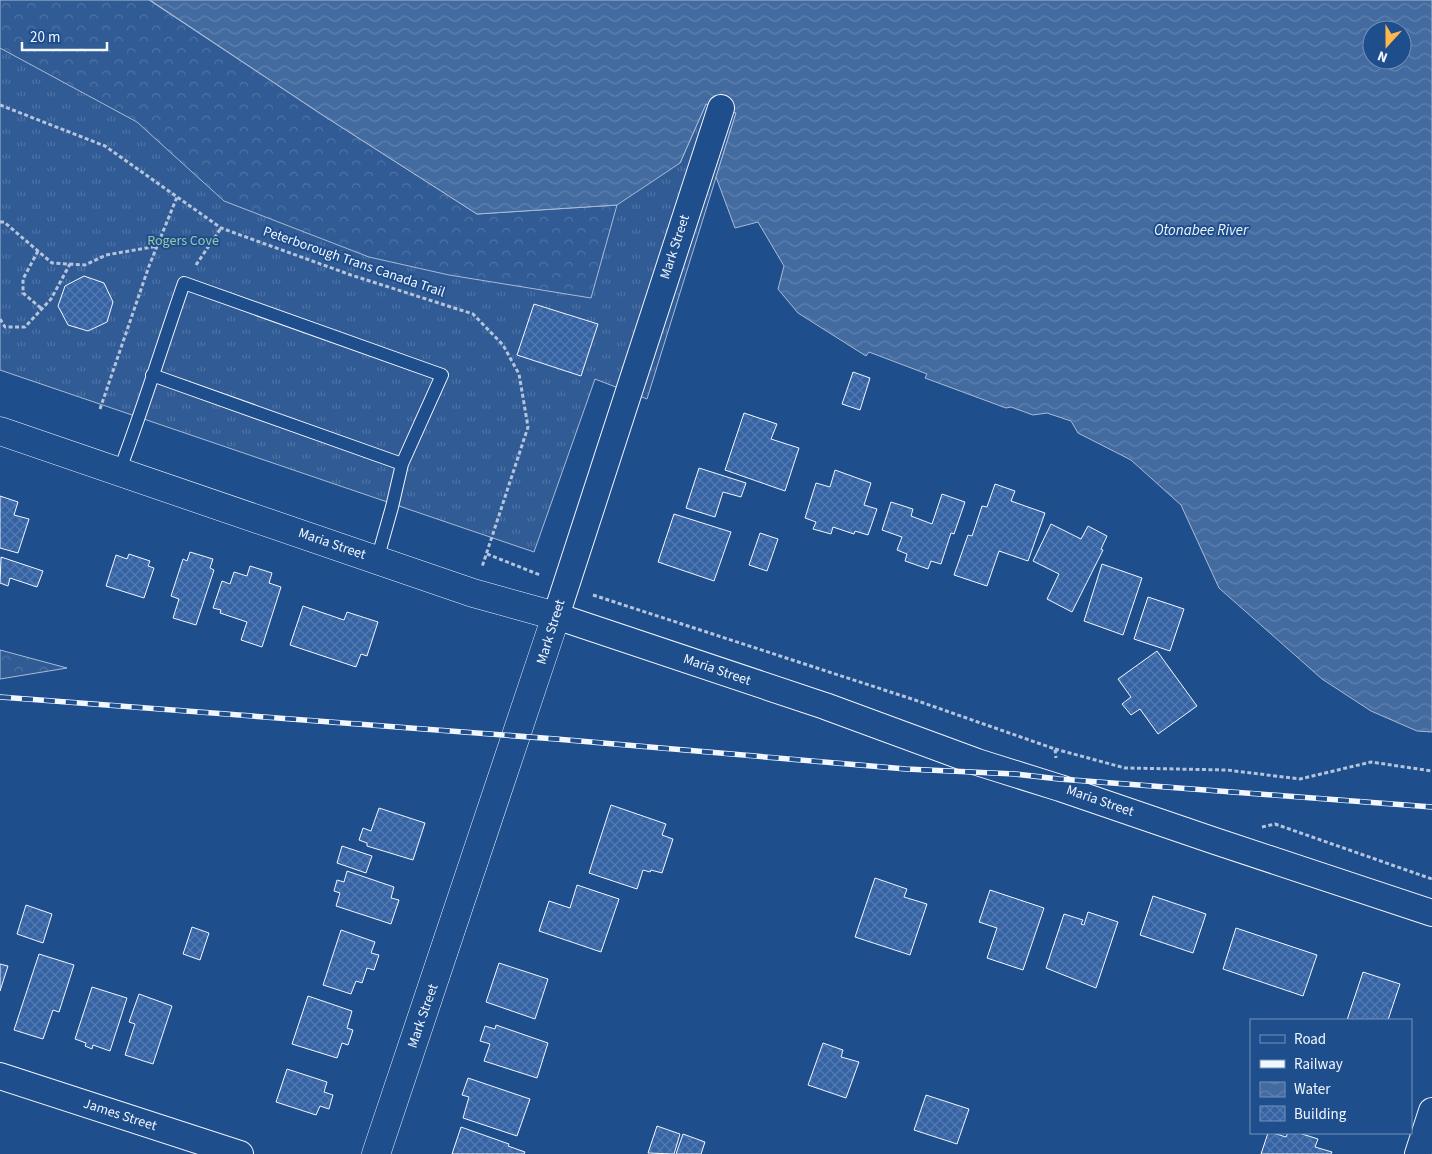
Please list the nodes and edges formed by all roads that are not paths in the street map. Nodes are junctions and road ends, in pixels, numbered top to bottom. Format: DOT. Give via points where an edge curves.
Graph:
graph roads {
  1 [pos="721,108"];
  2 [pos="152,375"];
  3 [pos="0,431"];
  4 [pos="402,464"];
  5 [pos="119,472"];
  6 [pos="377,560"];
  7 [pos="556,616"];
  8 [pos="1432,913"];
  9 [pos="0,1076"];
  10 [pos="1432,1111"];
  11 [pos="240,1154"];
  12 [pos="376,1154"];
  13 [pos="1418,1154"];
  1 -- 7 [label="street, Mark Street"];
  2 -- 4 [label="lane"];
  2 -- 4 [label="lane" via="184,283 442,375"];
  2 -- 5 [label="lane"];
  3 -- 5 [label="street, Maria Street"];
  4 -- 6 [label="lane"];
  5 -- 6 [label="street, Maria Street"];
  6 -- 7 [label="street, Maria Street" via="473,593"];
  7 -- 8 [label="street, Maria Street" via="825,706 977,762"];
  7 -- 12 [label="street, Mark Street"];
  9 -- 11 [label="street, James Street"];
  10 -- 13 [label="street"];
}
